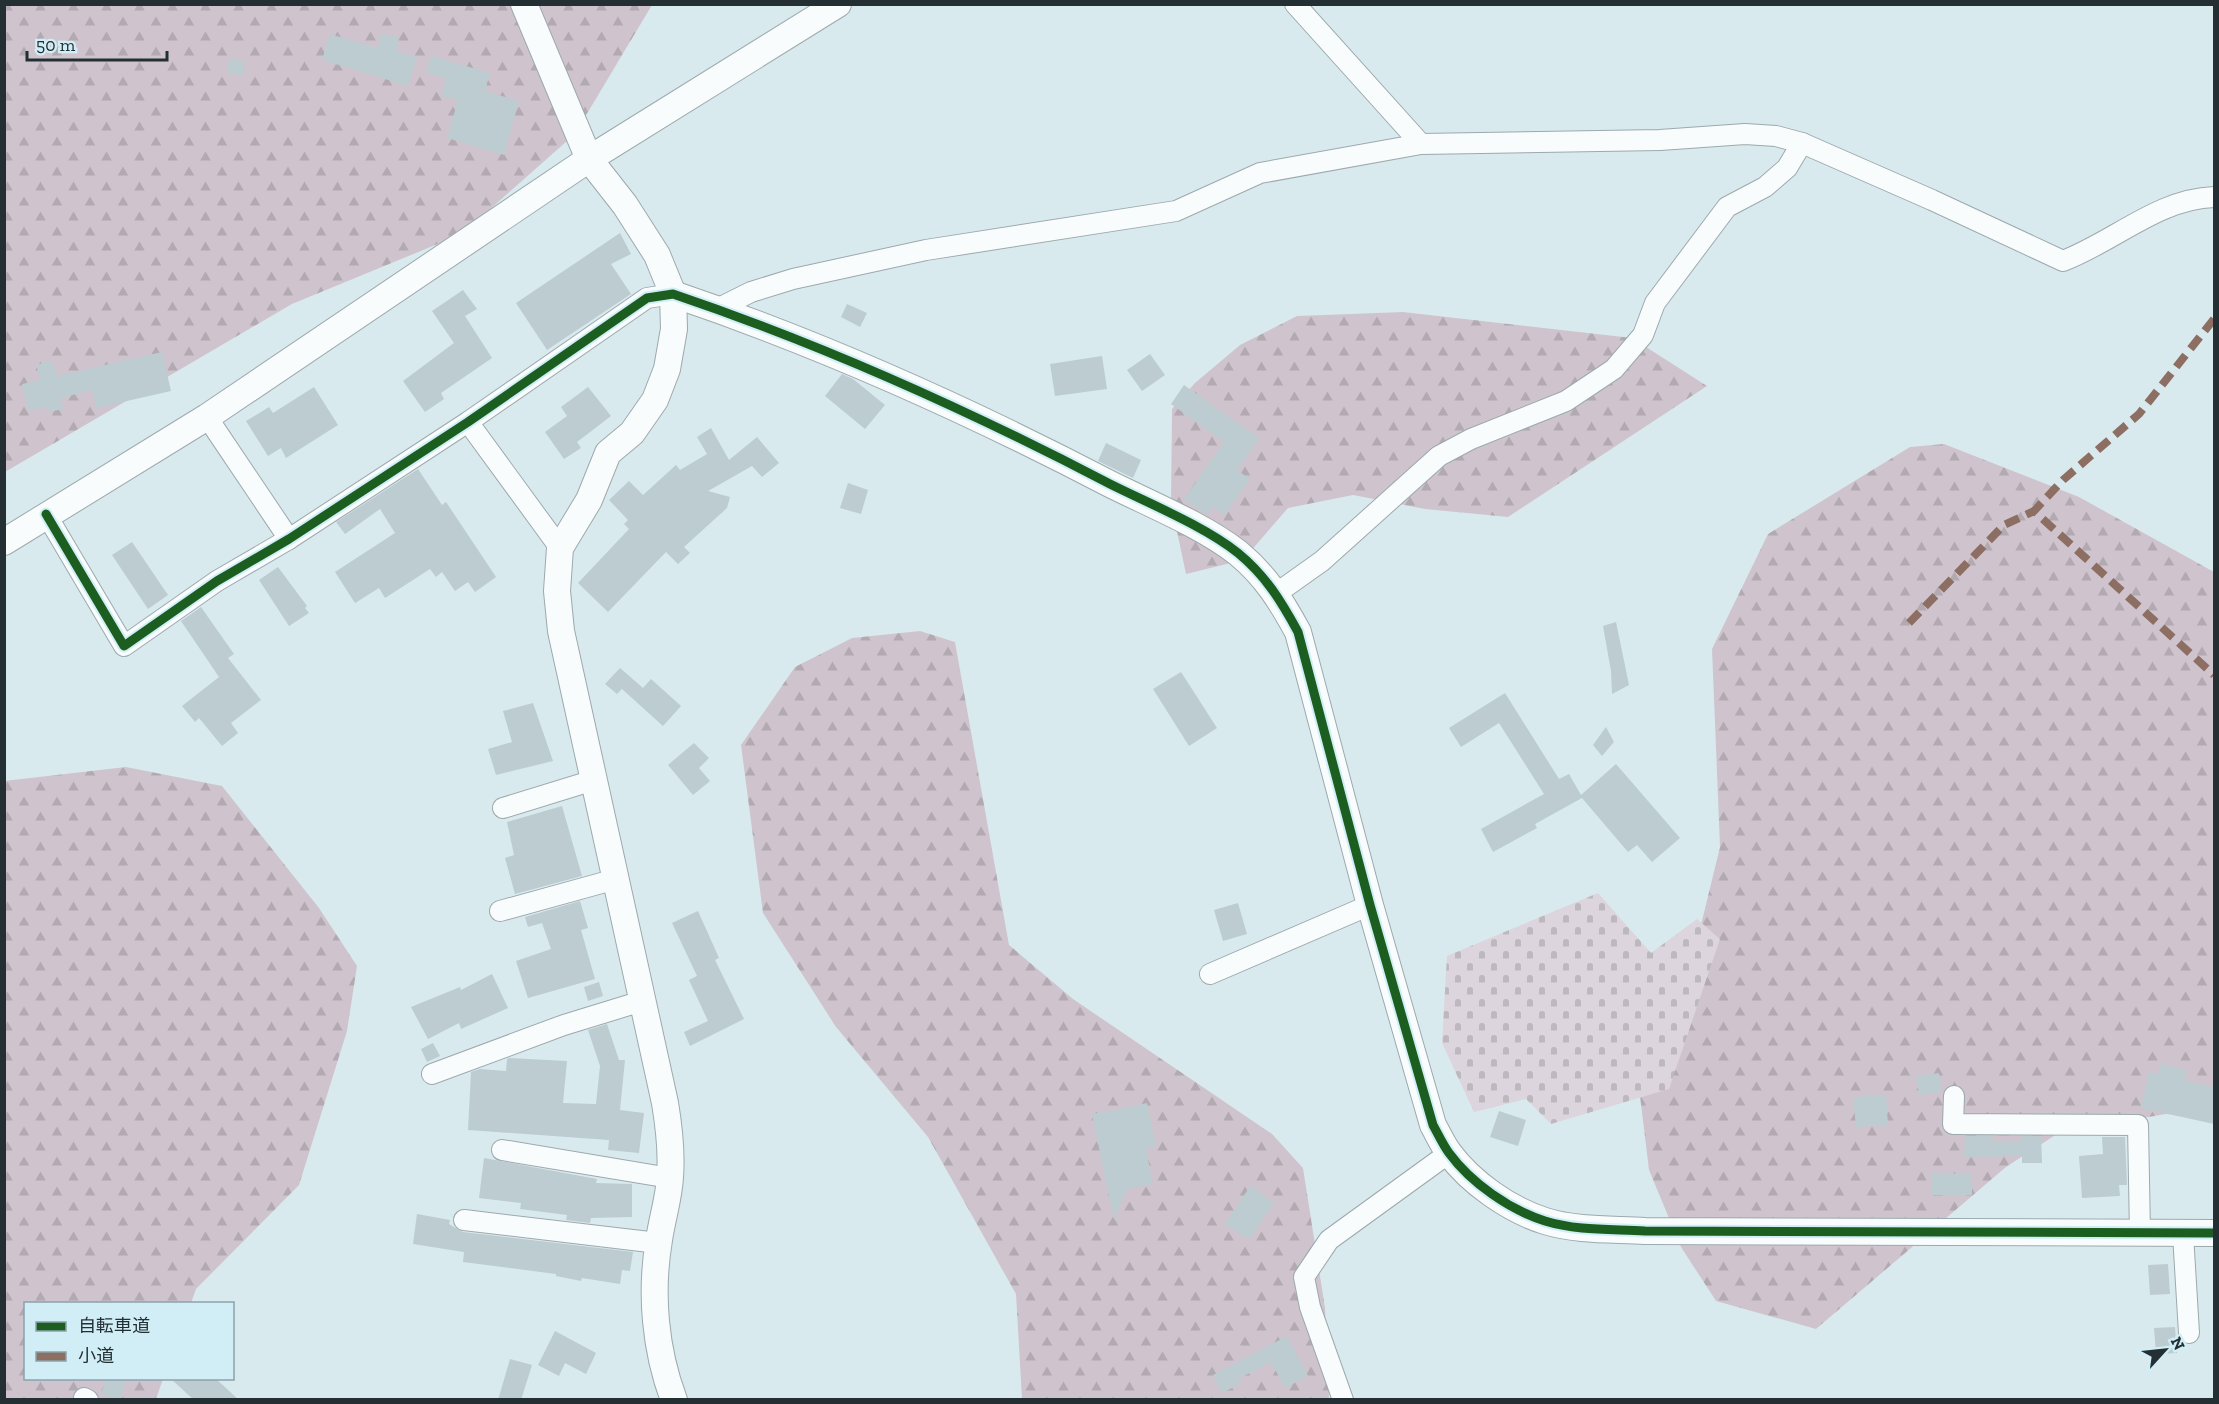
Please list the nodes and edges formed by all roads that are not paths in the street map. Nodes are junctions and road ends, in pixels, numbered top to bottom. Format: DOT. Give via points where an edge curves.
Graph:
graph roads {
  1 [pos="524,4"];
  2 [pos="838,4"];
  3 [pos="1295,4"];
  4 [pos="1802,143"];
  5 [pos="1421,144"];
  6 [pos="589,159"];
  7 [pos="2214,197"];
  8 [pos="673,294"];
  9 [pos="717,309"];
  10 [pos="207,417"];
  11 [pos="468,422"];
  12 [pos="46,514"];
  13 [pos="289,538"];
  14 [pos="4,542"];
  15 [pos="560,548"];
  16 [pos="1277,592"];
  17 [pos="594,780"];
  18 [pos="503,808"];
  19 [pos="616,879"];
  20 [pos="1370,905"];
  21 [pos="500,911"];
  22 [pos="1210,974"];
  23 [pos="642,1001"];
  24 [pos="432,1074"];
  25 [pos="1954,1096"];
  26 [pos="502,1150"];
  27 [pos="1449,1153"];
  28 [pos="670,1178"];
  29 [pos="464,1220"];
  30 [pos="2214,1233"];
  31 [pos="2140,1234"];
  32 [pos="2183,1234"];
  33 [pos="658,1243"];
  34 [pos="2188,1333"];
  35 [pos="674,1400"];
  36 [pos="1343,1400"];
  1 -- 6 [label="street"];
  2 -- 6 [label="street"];
  3 -- 5 [label="street"];
  4 -- 5 [label="street" via="1745,134 1660,140"];
  4 -- 7 [label="street" via="2063,261 2093,249 2157,210"];
  4 -- 16 [label="street" via="1788,168 1765,187 1726,207 1655,303 1643,335 1614,369 1566,401 1438,456 1322,561"];
  5 -- 9 [label="street" via="1260,173 1176,211 926,250 793,279 751,292"];
  6 -- 8 [label="street" via="626,205 657,255"];
  6 -- 10 [label="street"];
  8 -- 9 [label="street"];
  8 -- 11 [label="street" via="647,298"];
  8 -- 15 [label="street" via="674,329 667,369 655,400 632,433 608,453 589,500"];
  9 -- 16 [label="street" via="1008,431 1223,542 1258,570"];
  10 -- 12 [label="street"];
  10 -- 13 [label="street"];
  11 -- 13 [label="street"];
  11 -- 15 [label="street"];
  12 -- 13 [label="street" via="124,646 217,581"];
  12 -- 14 [label="street"];
  15 -- 17 [label="street" via="557,591 561,631"];
  16 -- 20 [label="street" via="1298,632"];
  17 -- 18 [label="street"];
  17 -- 19 [label="street"];
  19 -- 21 [label="street"];
  19 -- 23 [label="street"];
  20 -- 22 [label="street"];
  20 -- 27 [label="street" via="1433,1125"];
  23 -- 24 [label="street" via="564,1024"];
  23 -- 28 [label="street" via="665,1103 671,1144"];
  25 -- 31 [label="street" via="1953,1124 2138,1125"];
  26 -- 28 [label="street"];
  27 -- 31 [label="street" via="1481,1186 1508,1204 1545,1221 1584,1228"];
  27 -- 36 [label="street" via="1329,1240 1304,1277 1310,1307"];
  28 -- 33 [label="street"];
  29 -- 33 [label="street"];
  30 -- 32 [label="street"];
  31 -- 32 [label="street"];
  32 -- 34 [label="street"];
  33 -- 35 [label="street" via="655,1320"];
}
